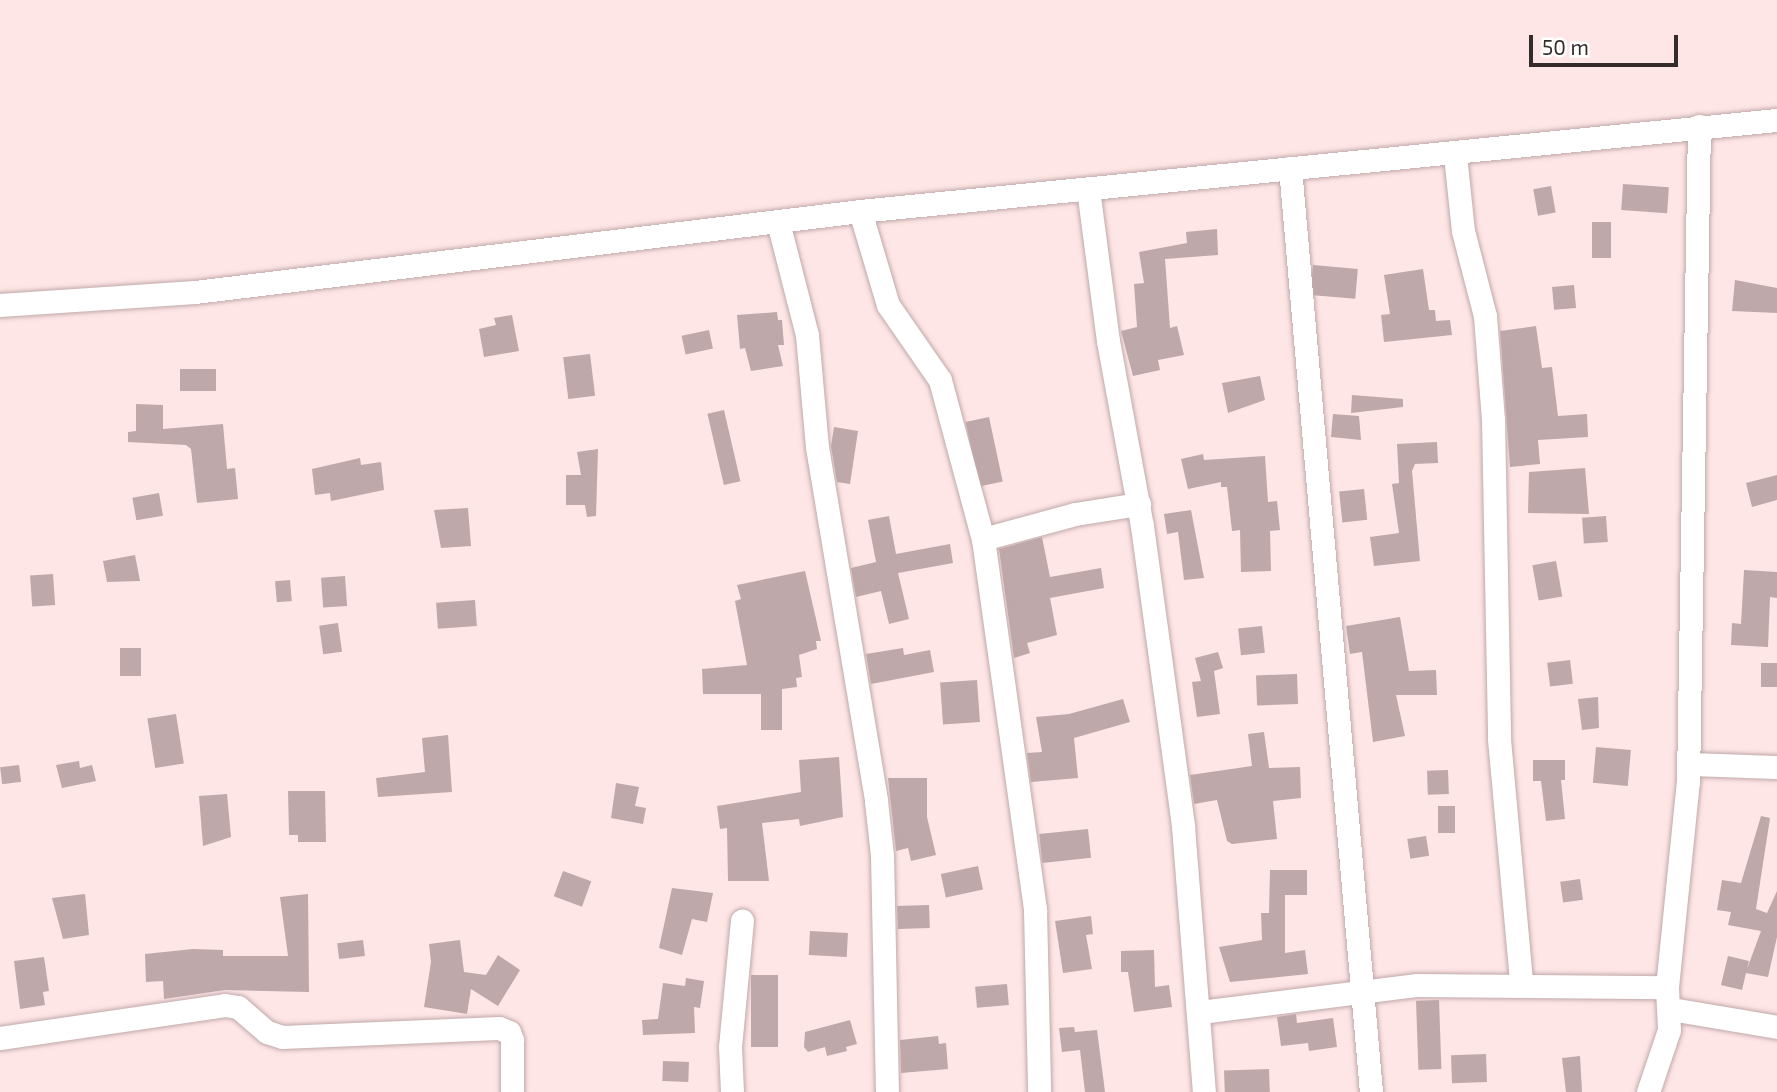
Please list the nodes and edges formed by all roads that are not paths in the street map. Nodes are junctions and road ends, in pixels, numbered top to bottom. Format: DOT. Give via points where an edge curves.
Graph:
graph roads {
  1 [pos="1777,120"];
  2 [pos="1699,125"];
  3 [pos="1455,155"];
  4 [pos="1290,167"];
  5 [pos="1088,189"];
  6 [pos="860,211"];
  7 [pos="778,222"];
  8 [pos="0,305"];
  9 [pos="1139,504"];
  10 [pos="983,539"];
  11 [pos="1689,764"];
  12 [pos="1777,767"];
  13 [pos="742,921"];
  14 [pos="1521,983"];
  15 [pos="1362,992"];
  16 [pos="1669,998"];
  17 [pos="1200,1012"];
  18 [pos="1777,1027"];
  19 [pos="0,1038"];
  20 [pos="512,1092"];
  21 [pos="732,1092"];
  22 [pos="887,1092"];
  23 [pos="1039,1092"];
  24 [pos="1204,1092"];
  25 [pos="1371,1092"];
  26 [pos="1648,1092"];
  1 -- 2 [label="street"];
  2 -- 3 [label="street"];
  2 -- 11 [label="street"];
  3 -- 4 [label="street"];
  3 -- 14 [label="street" via="1463,231 1485,316 1493,419 1499,740"];
  4 -- 5 [label="street"];
  4 -- 15 [label="street"];
  5 -- 6 [label="street"];
  5 -- 9 [label="street" via="1108,341"];
  6 -- 7 [label="street"];
  6 -- 10 [label="street" via="888,305 940,380"];
  7 -- 8 [label="street" via="195,292"];
  7 -- 22 [label="street" via="807,335 817,447 876,801 882,855"];
  9 -- 10 [label="street" via="1074,514"];
  9 -- 17 [label="street" via="1183,826"];
  10 -- 23 [label="street" via="1035,909"];
  11 -- 12 [label="street"];
  11 -- 16 [label="street"];
  13 -- 21 [label="street" via="730,1047"];
  14 -- 15 [label="street" via="1417,985"];
  14 -- 16 [label="street"];
  15 -- 17 [label="street"];
  15 -- 25 [label="street"];
  16 -- 18 [label="street"];
  16 -- 26 [label="street"];
  17 -- 24 [label="street"];
  19 -- 20 [label="street" via="225,1005 239,1007 267,1032 282,1037 499,1028 509,1032 512,1040"];
}
